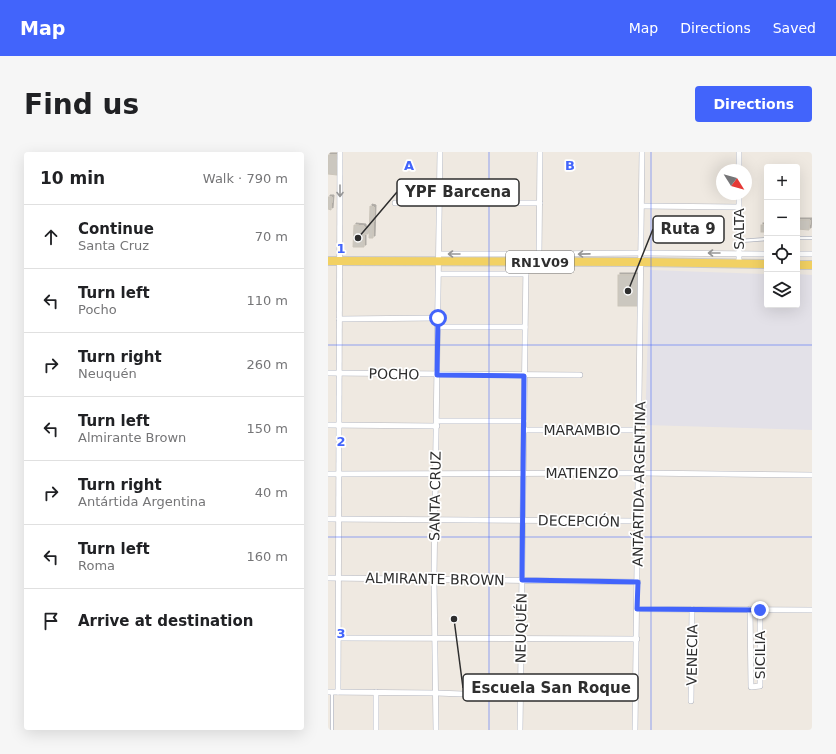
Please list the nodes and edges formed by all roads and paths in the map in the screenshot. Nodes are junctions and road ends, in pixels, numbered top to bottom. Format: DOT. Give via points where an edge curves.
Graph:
graph roads {
  1 [pos="340,152"];
  2 [pos="440,152"];
  3 [pos="540,152"];
  4 [pos="642,152"];
  5 [pos="739,152"];
  6 [pos="739,164"];
  7 [pos="739,200"];
  8 [pos="395,203"];
  9 [pos="540,203"];
  10 [pos="440,204"];
  11 [pos="642,206"];
  12 [pos="739,207"];
  13 [pos="800,238"];
  14 [pos="812,238"];
  15 [pos="764,239"];
  16 [pos="739,241"];
  17 [pos="642,253"];
  18 [pos="739,253"];
  19 [pos="764,254"];
  20 [pos="800,254"];
  21 [pos="812,254"];
  22 [pos="439,258"];
  23 [pos="539,258"];
  24 [pos="328,261"];
  25 [pos="340,261"];
  26 [pos="526,262"];
  27 [pos="641,262"];
  28 [pos="739,264"];
  29 [pos="764,264"];
  30 [pos="800,265"];
  31 [pos="812,265"];
  32 [pos="439,274"];
  33 [pos="526,274"];
  34 [pos="438,318"];
  35 [pos="339,319"];
  36 [pos="438,327"];
  37 [pos="525,327"];
  38 [pos="328,373"];
  39 [pos="339,373"];
  40 [pos="437,375"];
  41 [pos="580,375"];
  42 [pos="524,376"];
  43 [pos="524,421"];
  44 [pos="437,423"];
  45 [pos="328,425"];
  46 [pos="339,425"];
  47 [pos="524,430"];
  48 [pos="639,430"];
  49 [pos="523,473"];
  50 [pos="639,473"];
  51 [pos="328,474"];
  52 [pos="339,474"];
  53 [pos="436,474"];
  54 [pos="812,474"];
  55 [pos="328,519"];
  56 [pos="338,520"];
  57 [pos="435,520"];
  58 [pos="522,520"];
  59 [pos="638,521"];
  60 [pos="328,578"];
  61 [pos="339,578"];
  62 [pos="434,578"];
  63 [pos="522,580"];
  64 [pos="638,582"];
  65 [pos="637,609"];
  66 [pos="692,609"];
  67 [pos="750,610"];
  68 [pos="760,610"];
  69 [pos="812,610"];
  70 [pos="338,638"];
  71 [pos="435,638"];
  72 [pos="521,639"];
  73 [pos="636,639"];
  74 [pos="330,692"];
  75 [pos="338,692"];
  76 [pos="376,692"];
  77 [pos="436,693"];
  78 [pos="520,696"];
  79 [pos="636,697"];
  80 [pos="691,701"];
  81 [pos="332,730"];
  82 [pos="376,730"];
  83 [pos="436,730"];
  84 [pos="520,730"];
  85 [pos="635,730"];
  1 -- 25 [label="street, one-way"];
  2 -- 10 [label="street, SANTA CRUZ"];
  3 -- 9 [label="street"];
  4 -- 11 [label="street, ANTÁRTIDA ARGENTINA"];
  5 -- 6 [label="street"];
  7 -- 12 [label="street, SALTA"];
  8 -- 10 [label="street"];
  9 -- 10 [label="street"];
  9 -- 23 [label="street"];
  10 -- 22 [label="street, SANTA CRUZ"];
  11 -- 12 [label="street"];
  11 -- 17 [label="street, ANTÁRTIDA ARGENTINA"];
  12 -- 16 [label="street, SALTA"];
  13 -- 14 [label="lane"];
  15 -- 16 [label="lane"];
  16 -- 18 [label="street, SALTA"];
  18 -- 17 [label="street, one-way"];
  17 -- 23 [label="street, one-way"];
  17 -- 27 [label="street, ANTÁRTIDA ARGENTINA"];
  18 -- 19 [label="street"];
  18 -- 28 [label="street, SALTA"];
  20 -- 21 [label="street"];
  23 -- 22 [label="street, one-way"];
  22 -- 25 [label="main road, RN1V09"];
  22 -- 26 [label="main road, RN1V09"];
  22 -- 32 [label="street, SANTA CRUZ"];
  23 -- 26 [label="main road, RN1V09"];
  23 -- 27 [label="main road, RN1V09"];
  24 -- 25 [label="main road, RN1V09"];
  25 -- 35 [label="street"];
  26 -- 33 [label="street, NEUQUÉN"];
  27 -- 28 [label="main road, RN1V09"];
  27 -- 48 [label="street, ANTÁRTIDA ARGENTINA"];
  28 -- 29 [label="main road, RN1V09"];
  30 -- 31 [label="main road"];
  32 -- 33 [label="street"];
  32 -- 34 [label="street, SANTA CRUZ"];
  33 -- 37 [label="street, NEUQUÉN"];
  34 -- 35 [label="street"];
  34 -- 36 [label="street, SANTA CRUZ"];
  35 -- 39 [label="street"];
  36 -- 37 [label="street"];
  36 -- 40 [label="street, SANTA CRUZ"];
  37 -- 42 [label="street, NEUQUÉN"];
  38 -- 39 [label="street, POCHO"];
  39 -- 40 [label="street, POCHO"];
  39 -- 46 [label="street"];
  40 -- 42 [label="street, POCHO"];
  40 -- 44 [label="street, SANTA CRUZ"];
  41 -- 42 [label="street, POCHO"];
  42 -- 43 [label="street, NEUQUÉN"];
  43 -- 44 [label="street, MARAMBIO"];
  43 -- 47 [label="street, NEUQUÉN"];
  44 -- 46 [label="street, MARAMBIO"];
  44 -- 53 [label="street, SANTA CRUZ"];
  45 -- 46 [label="street, MARAMBIO"];
  46 -- 52 [label="street"];
  47 -- 48 [label="street, MARAMBIO"];
  47 -- 49 [label="street, NEUQUÉN"];
  48 -- 50 [label="street, ANTÁRTIDA ARGENTINA"];
  49 -- 50 [label="street, MATIENZO"];
  49 -- 53 [label="street, MATIENZO"];
  49 -- 58 [label="street, NEUQUÉN"];
  50 -- 54 [label="street, MATIENZO"];
  50 -- 59 [label="street, ANTÁRTIDA ARGENTINA"];
  51 -- 52 [label="street, MATIENZO"];
  52 -- 53 [label="street, MATIENZO"];
  52 -- 56 [label="street"];
  53 -- 57 [label="street, SANTA CRUZ"];
  55 -- 56 [label="street, DECEPCIÓN"];
  56 -- 57 [label="street, DECEPCIÓN"];
  56 -- 61 [label="street"];
  57 -- 58 [label="street, DECEPCIÓN"];
  57 -- 62 [label="street, SANTA CRUZ"];
  58 -- 59 [label="street, DECEPCIÓN"];
  58 -- 63 [label="street, NEUQUÉN"];
  59 -- 64 [label="street, ANTÁRTIDA ARGENTINA"];
  60 -- 61 [label="street, ALMIRANTE BROWN"];
  61 -- 62 [label="street, ALMIRANTE BROWN"];
  61 -- 70 [label="street"];
  62 -- 63 [label="street, ALMIRANTE BROWN"];
  62 -- 71 [label="street, SANTA CRUZ"];
  63 -- 64 [label="street, ALMIRANTE BROWN"];
  63 -- 72 [label="street, NEUQUÉN"];
  64 -- 65 [label="street, ANTÁRTIDA ARGENTINA"];
  65 -- 66 [label="street"];
  65 -- 73 [label="street, ANTÁRTIDA ARGENTINA"];
  66 -- 67 [label="street"];
  66 -- 80 [label="street, VENECIA"];
  67 -- 68 [label="street"];
  67 -- 68 [label="street, SICILIA" via="751,687 760,686"];
  68 -- 69 [label="street"];
  70 -- 71 [label="street"];
  70 -- 75 [label="street"];
  71 -- 72 [label="street"];
  71 -- 77 [label="street, SANTA CRUZ"];
  72 -- 73 [label="street"];
  72 -- 78 [label="street, NEUQUÉN"];
  73 -- 79 [label="street, ANTÁRTIDA ARGENTINA"];
  74 -- 75 [label="street"];
  74 -- 81 [label="lane"];
  75 -- 76 [label="street"];
  76 -- 77 [label="street"];
  76 -- 82 [label="street"];
  77 -- 78 [label="street"];
  77 -- 83 [label="street, SANTA CRUZ"];
  78 -- 79 [label="street"];
  78 -- 84 [label="street, NEUQUÉN"];
  79 -- 85 [label="street, ANTÁRTIDA ARGENTINA"];
}
